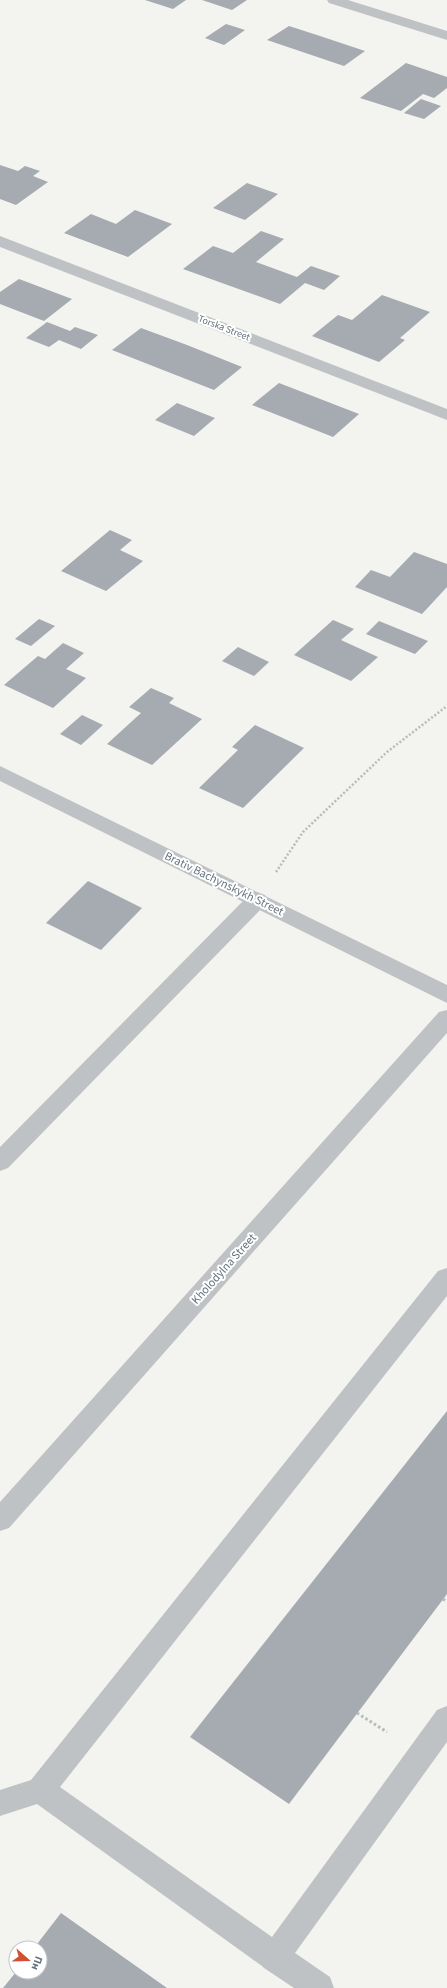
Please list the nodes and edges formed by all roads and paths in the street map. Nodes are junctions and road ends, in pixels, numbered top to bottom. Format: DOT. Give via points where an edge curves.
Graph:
graph roads {
  1 [pos="334,0"];
  2 [pos="447,36"];
  3 [pos="0,242"];
  4 [pos="447,415"];
  5 [pos="447,706"];
  6 [pos="0,773"];
  7 [pos="257,900"];
  8 [pos="447,995"];
  9 [pos="447,1018"];
  10 [pos="0,1162"];
  11 [pos="447,1278"];
  12 [pos="0,1520"];
  13 [pos="443,1599"];
  14 [pos="447,1602"];
  15 [pos="447,1719"];
  16 [pos="40,1790"];
  17 [pos="0,1803"];
  18 [pos="274,1958"];
  19 [pos="319,1988"];
  1 -- 2 [label="street"];
  3 -- 4 [label="street, Torska Street"];
  5 -- 7 [label="path" via="387,752 303,832"];
  6 -- 7 [label="street, Brativ Bachynskykh Street"];
  7 -- 8 [label="street, Brativ Bachynskykh Street"];
  7 -- 10 [label="street"];
  9 -- 12 [label="street, Kholodylna Street"];
  11 -- 16 [label="street"];
  13 -- 14 [label="path"];
  15 -- 18 [label="street"];
  16 -- 17 [label="street"];
  16 -- 18 [label="street"];
  18 -- 19 [label="street"];
}
